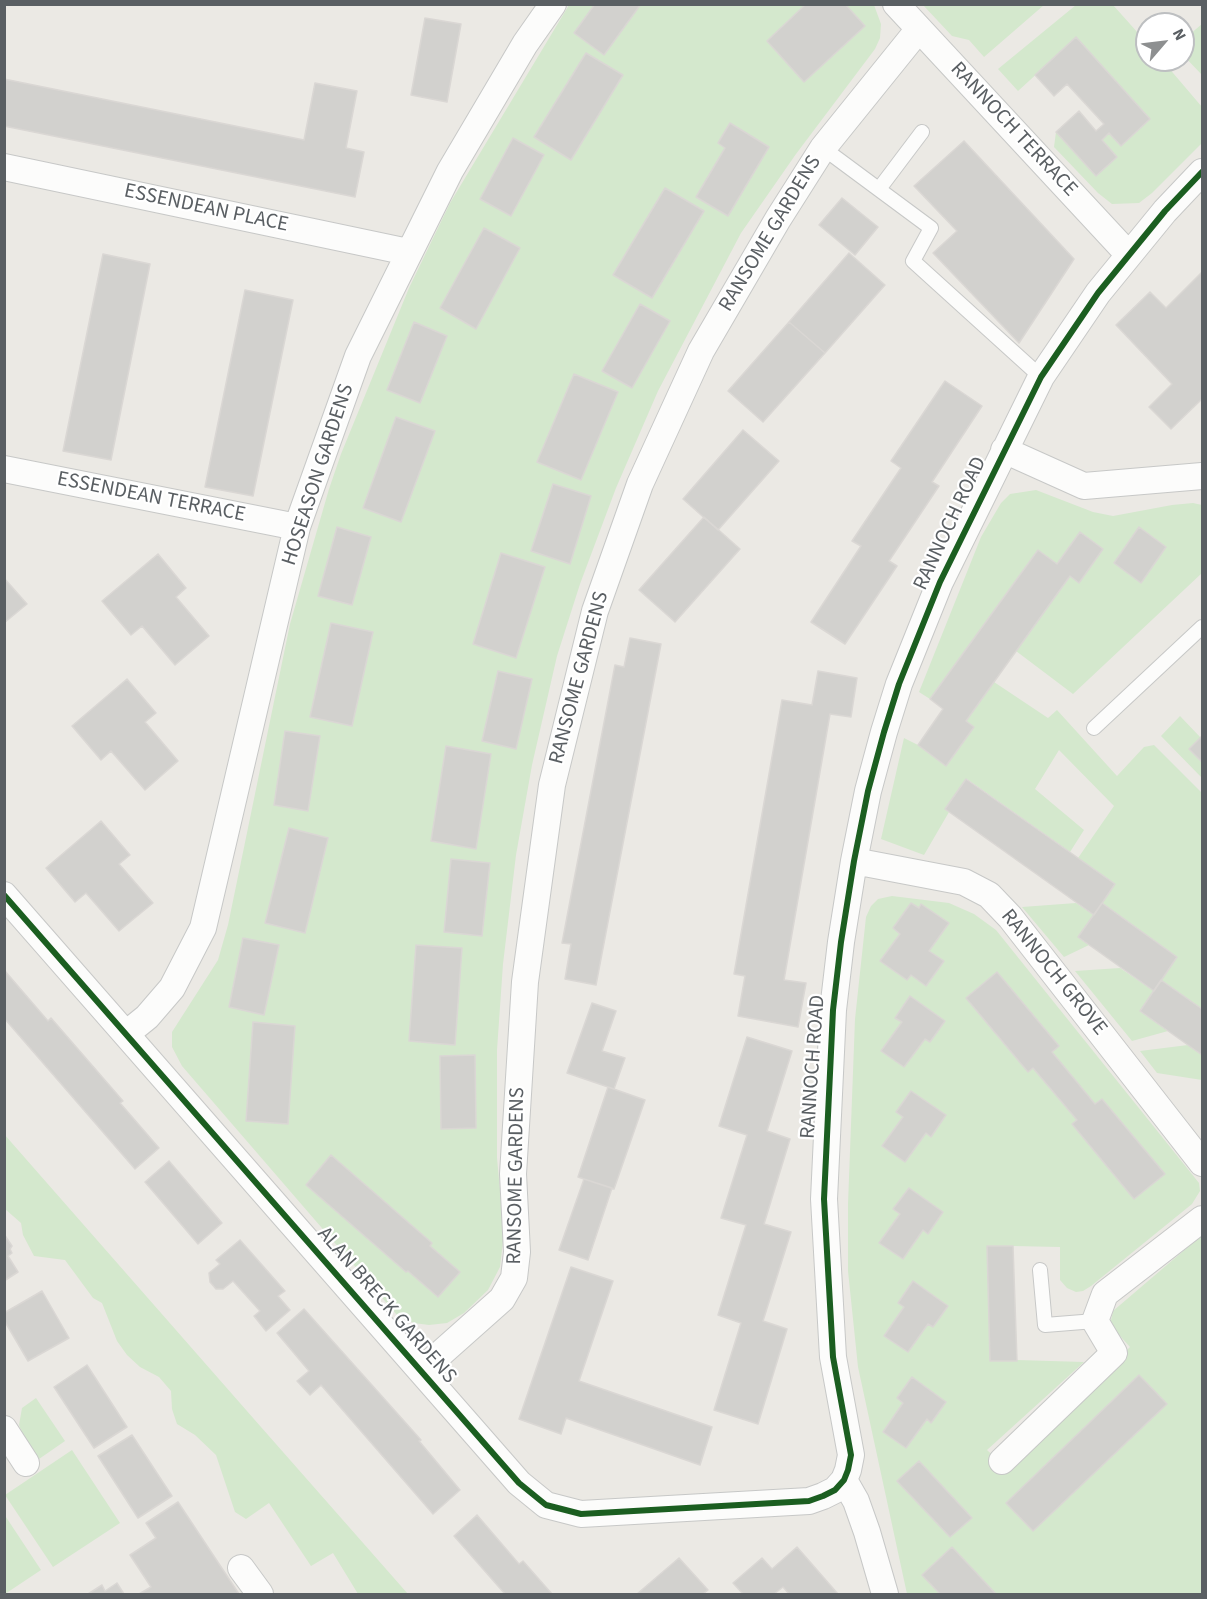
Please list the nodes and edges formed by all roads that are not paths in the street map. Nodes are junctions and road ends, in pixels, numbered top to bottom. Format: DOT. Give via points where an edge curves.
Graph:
graph roads {
  1 [pos="552,4"];
  2 [pos="896,4"];
  3 [pos="919,28"];
  4 [pos="922,132"];
  5 [pos="823,148"];
  6 [pos="4,167"];
  7 [pos="1203,172"];
  8 [pos="879,189"];
  9 [pos="408,252"];
  10 [pos="1129,255"];
  11 [pos="1041,377"];
  12 [pos="1004,450"];
  13 [pos="4,469"];
  14 [pos="1203,476"];
  15 [pos="297,527"];
  16 [pos="1203,627"];
  17 [pos="1094,728"];
  18 [pos="854,861"];
  19 [pos="4,895"];
  20 [pos="126,1034"];
  21 [pos="1203,1163"];
  22 [pos="1203,1219"];
  23 [pos="1040,1270"];
  24 [pos="1095,1321"];
  25 [pos="421,1371"];
  26 [pos="4,1429"];
  27 [pos="1002,1461"];
  28 [pos="26,1463"];
  29 [pos="844,1480"];
  30 [pos="241,1568"];
  31 [pos="260,1594"];
  32 [pos="885,1594"];
  1 -- 9 [label="street, HOSEASON GARDENS" via="450,171"];
  2 -- 3 [label="street, RANNOCH TERRACE"];
  3 -- 5 [label="street, RANSOME GARDENS"];
  3 -- 10 [label="street, RANNOCH TERRACE"];
  4 -- 8 [label="lane"];
  5 -- 8 [label="lane"];
  5 -- 25 [label="street, RANSOME GARDENS" via="701,351 640,484 595,611 552,785 525,982 513,1174 517,1252 514,1278 502,1299"];
  6 -- 9 [label="street, ESSENDEAN PLACE"];
  7 -- 10 [label="street, RANNOCH ROAD"];
  8 -- 11 [label="lane" via="931,228 912,261"];
  9 -- 15 [label="street, HOSEASON GARDENS" via="358,356"];
  10 -- 11 [label="street, RANNOCH ROAD"];
  11 -- 12 [label="street, RANNOCH ROAD"];
  12 -- 14 [label="street" via="1084,486"];
  12 -- 18 [label="street, RANNOCH ROAD" via="940,582 899,684 868,791"];
  13 -- 15 [label="street, ESSENDEAN TERRACE"];
  15 -- 20 [label="street, HOSEASON GARDENS" via="203,928 172,987 147,1017"];
  16 -- 17 [label="lane"];
  18 -- 21 [label="street, RANNOCH GROVE" via="964,882 989,895"];
  18 -- 29 [label="street, RANNOCH ROAD" via="833,1010 824,1198 833,1357 851,1455"];
  19 -- 20 [label="street, ALAN BRECK GARDENS"];
  20 -- 25 [label="street, ALAN BRECK GARDENS"];
  22 -- 24 [label="street" via="1106,1294"];
  23 -- 24 [label="lane" via="1045,1325"];
  24 -- 27 [label="street" via="1114,1353"];
  25 -- 29 [label="street, ALAN BRECK GARDENS" via="519,1483 546,1505 581,1514 809,1501 835,1490"];
  26 -- 28 [label="street"];
  29 -- 32 [label="street" via="856,1501"];
  30 -- 31 [label="street"];
}
